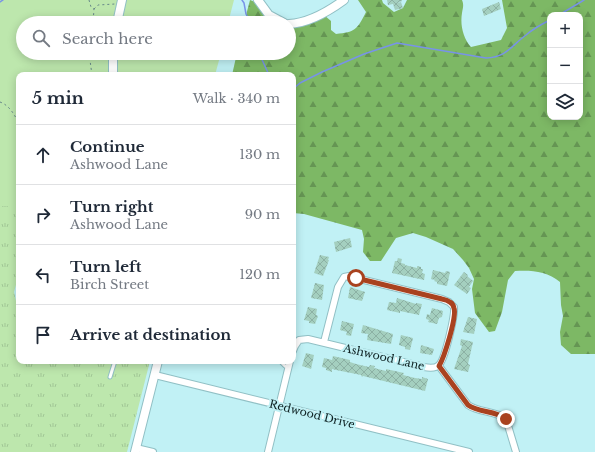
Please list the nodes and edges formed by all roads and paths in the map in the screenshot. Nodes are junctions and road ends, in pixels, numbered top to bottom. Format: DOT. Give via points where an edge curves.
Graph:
graph roads {
  1 [pos="89,0"];
  2 [pos="258,0"];
  3 [pos="344,0"];
  4 [pos="122,2"];
  5 [pos="94,9"];
  6 [pos="94,16"];
  7 [pos="119,16"];
  8 [pos="271,16"];
  9 [pos="296,23"];
  10 [pos="89,60"];
  11 [pos="113,60"];
  12 [pos="91,72"];
  13 [pos="113,72"];
  14 [pos="0,102"];
  15 [pos="16,118"];
  16 [pos="324,342"];
  17 [pos="296,344"];
  18 [pos="114,364"];
  19 [pos="157,364"];
  20 [pos="290,364"];
  21 [pos="439,366"];
  22 [pos="155,375"];
  23 [pos="110,377"];
  24 [pos="279,406"];
  25 [pos="136,450"];
  26 [pos="153,452"];
  27 [pos="268,452"];
  28 [pos="469,452"];
  29 [pos="516,452"];
  1 -- 5 [label="path"];
  2 -- 8 [label="street"];
  3 -- 9 [label="street" via="315,16"];
  4 -- 5 [label="path" via="98,5"];
  4 -- 7 [label="street"];
  5 -- 6 [label="path"];
  10 -- 12 [label="path"];
  11 -- 13 [label="street"];
  14 -- 15 [label="path" via="4,103"];
  16 -- 17 [label="street, Ashwood Lane" via="308,339 299,340"];
  16 -- 21 [label="street, Ashwood Lane" via="429,368"];
  16 -- 21 [label="street, Ashwood Lane" via="339,283 344,277 352,277 442,299 452,304 455,310 454,318"];
  18 -- 23 [label="lane"];
  19 -- 22 [label="street"];
  20 -- 24 [label="street"];
  21 -- 29 [label="street" via="468,405 506,419"];
  22 -- 24 [label="street, Redwood Drive"];
  22 -- 25 [label="street"];
  24 -- 27 [label="street"];
  24 -- 28 [label="street, Redwood Drive"];
  25 -- 26 [label="street"];
}
